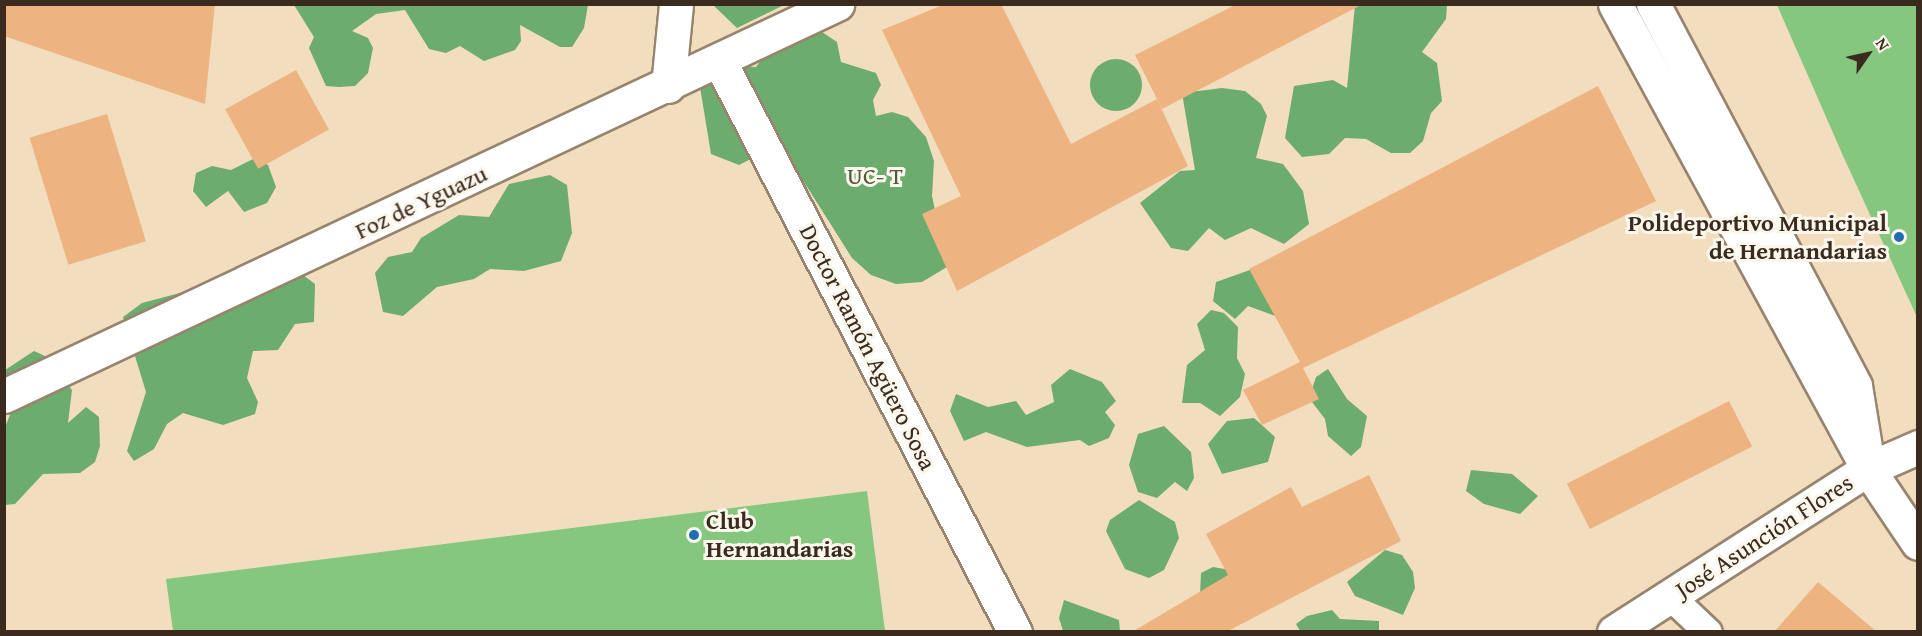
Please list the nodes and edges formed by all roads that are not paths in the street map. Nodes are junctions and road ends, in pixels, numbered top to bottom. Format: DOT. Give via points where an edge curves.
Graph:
graph roads {
  1 [pos="676,4"];
  2 [pos="837,4"];
  3 [pos="1615,4"];
  4 [pos="1653,4"];
  5 [pos="720,62"];
  6 [pos="668,86"];
  7 [pos="4,396"];
  8 [pos="1917,447"];
  9 [pos="1868,469"];
  10 [pos="1917,543"];
  11 [pos="1670,596"];
  12 [pos="1015,632"];
  13 [pos="1614,632"];
  14 [pos="1708,632"];
  1 -- 6 [label="street"];
  2 -- 5 [label="street, Foz de Yguazu"];
  3 -- 9 [label="street"];
  4 -- 9 [label="street" via="1855,386"];
  5 -- 6 [label="street, Foz de Yguazu"];
  5 -- 12 [label="street, Doctor Ramón Agüero Sosa"];
  6 -- 7 [label="street, Foz de Yguazu"];
  8 -- 9 [label="street, José Asunción Flores"];
  9 -- 10 [label="street"];
  9 -- 11 [label="street, José Asunción Flores"];
  11 -- 13 [label="street, José Asunción Flores"];
  11 -- 14 [label="lane"];
}
